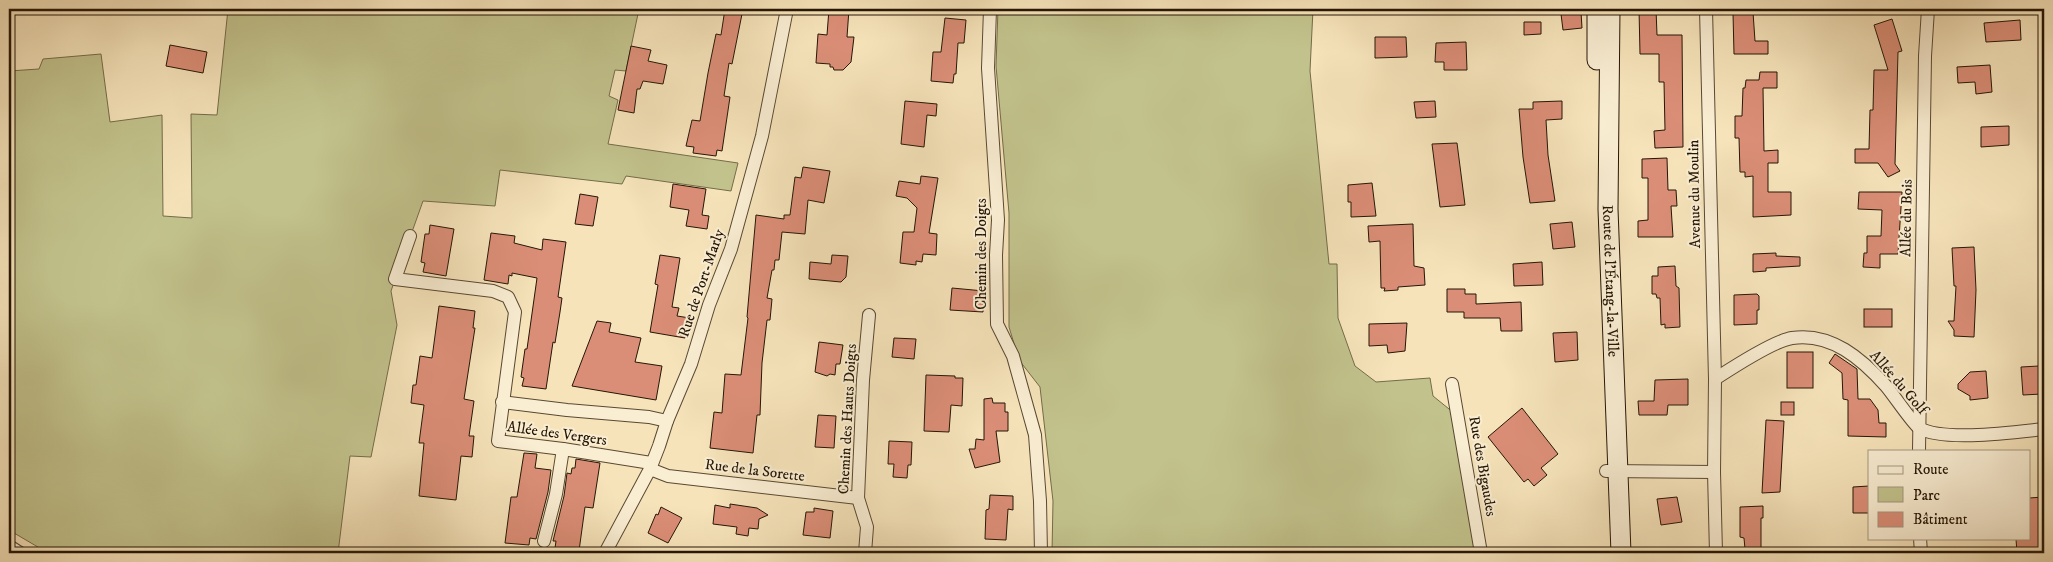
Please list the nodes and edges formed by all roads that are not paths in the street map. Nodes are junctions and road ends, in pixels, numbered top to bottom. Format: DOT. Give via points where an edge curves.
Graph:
graph roads {
  1 [pos="787,9"];
  2 [pos="990,9"];
  3 [pos="1597,9"];
  4 [pos="1610,9"];
  5 [pos="1706,9"];
  6 [pos="1928,9"];
  7 [pos="410,236"];
  8 [pos="869,315"];
  9 [pos="1714,379"];
  10 [pos="1452,384"];
  11 [pos="502,402"];
  12 [pos="667,421"];
  13 [pos="1918,428"];
  14 [pos="2044,429"];
  15 [pos="563,449"];
  16 [pos="1919,450"];
  17 [pos="651,466"];
  18 [pos="1612,471"];
  19 [pos="1714,472"];
  20 [pos="858,498"];
  21 [pos="1920,540"];
  22 [pos="544,542"];
  23 [pos="9,546"];
  24 [pos="20,553"];
  25 [pos="605,553"];
  26 [pos="865,553"];
  27 [pos="1041,553"];
  28 [pos="1480,553"];
  29 [pos="1609,553"];
  30 [pos="1621,553"];
  31 [pos="1716,553"];
  32 [pos="1921,553"];
  1 -- 12 [label="street, Rue de Port-Marly" via="762,136 730,249 691,364"];
  2 -- 27 [label="street, Chemin des Doigts" via="988,68 998,220 997,324 1013,356 1035,436"];
  3 -- 18 [label="street, Route de l'Étang-la-Ville" via="1598,204"];
  4 -- 18 [label="street, Route de l'Étang-la-Ville" via="1608,209"];
  5 -- 9 [label="street, Avenue du Moulin"];
  6 -- 13 [label="street, Allée du Bois"];
  7 -- 11 [label="street, Allée des Vergers" via="395,279 493,292 508,297 515,312"];
  8 -- 20 [label="street, Chemin des Hauts Doigts"];
  9 -- 13 [label="street, Allée du Golf" via="1791,338 1813,337 1834,343 1854,356 1877,376"];
  9 -- 19 [label="street, Avenue du Moulin"];
  10 -- 28 [label="street, Rue des Bigaudes"];
  11 -- 12 [label="street, Allée des Vergers"];
  11 -- 15 [label="street, Allée des Vergers" via="498,441"];
  12 -- 17 [label="street, Rue de Port-Marly"];
  13 -- 14 [label="street, Allée du Golf" via="1945,435"];
  13 -- 16 [label="street, Allée du Bois"];
  15 -- 17 [label="street, Allée des Vergers"];
  15 -- 22 [label="street"];
  17 -- 20 [label="street, Rue de la Sorette" via="668,476"];
  17 -- 25 [label="street, Rue de Port-Marly"];
  18 -- 19 [label="street"];
  18 -- 29 [label="street, Route de l'Étang-la-Ville"];
  18 -- 30 [label="street, Route de l'Étang-la-Ville"];
  19 -- 31 [label="street, Avenue du Moulin"];
  20 -- 26 [label="street, Chemin des Hauts Doigts" via="867,527"];
  21 -- 32 [label="street"];
  23 -- 24 [label="street"];
}
